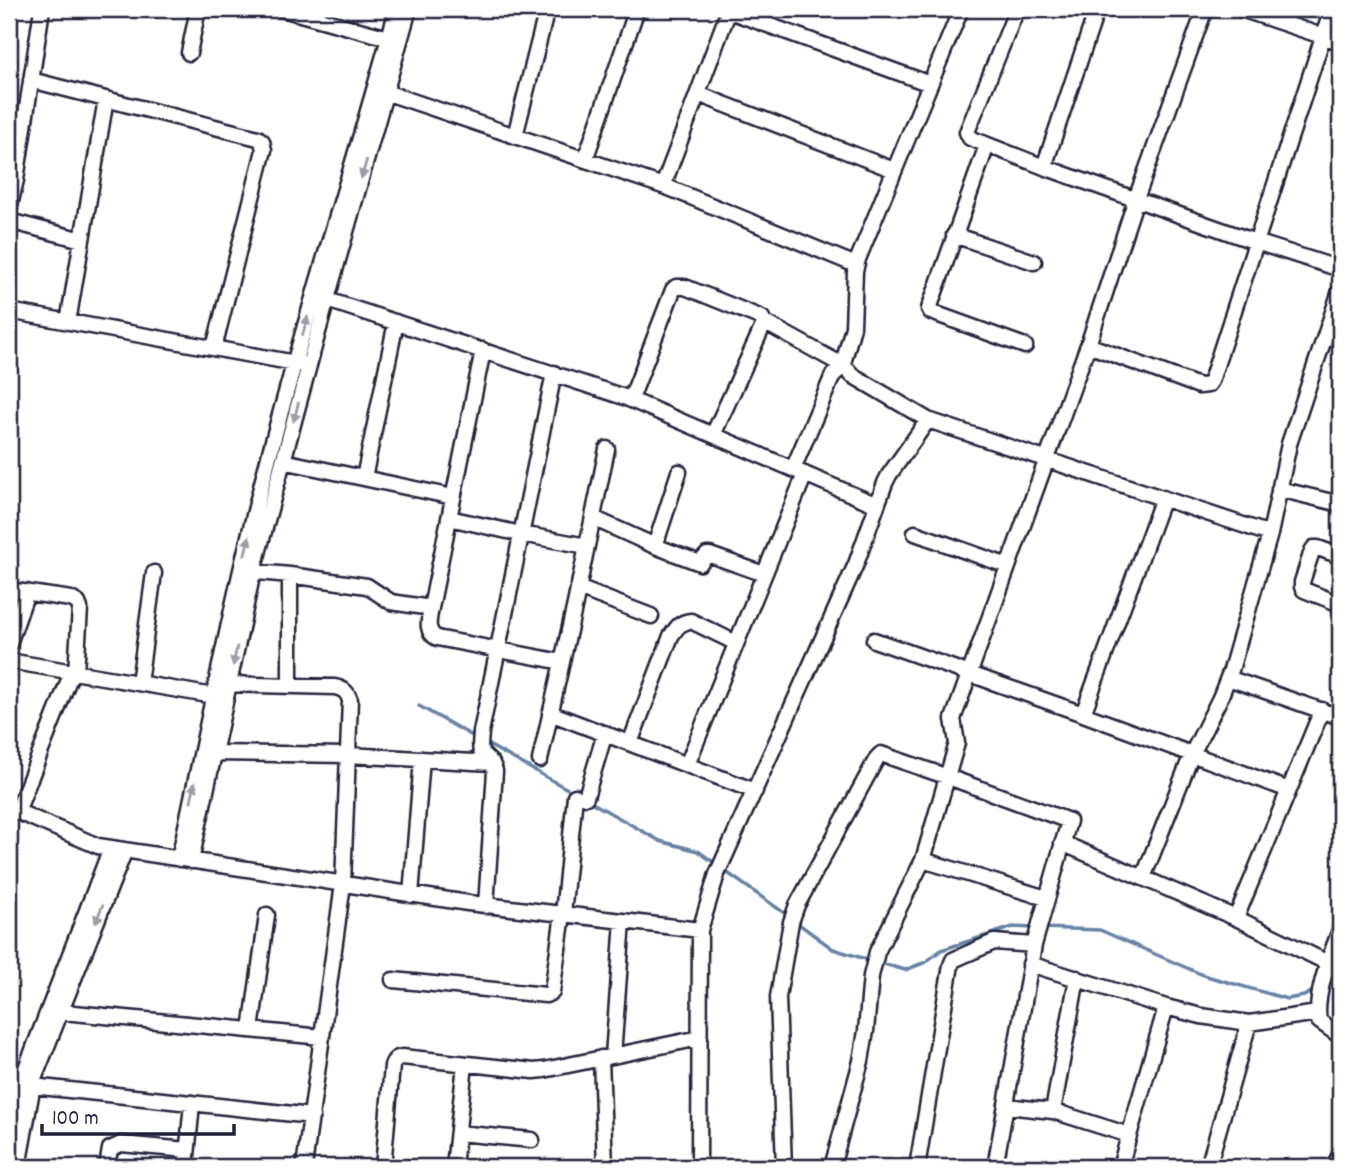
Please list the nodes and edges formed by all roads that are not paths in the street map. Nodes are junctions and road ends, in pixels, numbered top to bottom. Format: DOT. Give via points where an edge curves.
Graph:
graph roads {
  1 [pos="42,9"];
  2 [pos="198,9"];
  3 [pos="282,9"];
  4 [pos="397,9"];
  5 [pos="409,9"];
  6 [pos="547,9"];
  7 [pos="637,9"];
  8 [pos="1017,9"];
  9 [pos="1097,9"];
  10 [pos="1205,9"];
  11 [pos="1241,9"];
  12 [pos="1332,9"];
  13 [pos="727,10"];
  14 [pos="955,10"];
  15 [pos="1322,36"];
  16 [pos="394,39"];
  17 [pos="1340,42"];
  18 [pos="188,53"];
  19 [pos="31,80"];
  20 [pos="930,84"];
  21 [pos="385,92"];
  22 [pos="698,94"];
  23 [pos="106,99"];
  24 [pos="515,136"];
  25 [pos="987,145"];
  26 [pos="585,160"];
  27 [pos="1044,167"];
  28 [pos="894,170"];
  29 [pos="663,186"];
  30 [pos="11,192"];
  31 [pos="1136,199"];
  32 [pos="9,210"];
  33 [pos="9,221"];
  34 [pos="954,235"];
  35 [pos="82,240"];
  36 [pos="1256,242"];
  37 [pos="1034,262"];
  38 [pos="856,265"];
  39 [pos="1340,269"];
  40 [pos="1340,291"];
  41 [pos="321,297"];
  42 [pos="9,311"];
  43 [pos="764,321"];
  44 [pos="68,322"];
  45 [pos="396,322"];
  46 [pos="1088,345"];
  47 [pos="1025,346"];
  48 [pos="214,348"];
  49 [pos="483,350"];
  50 [pos="302,364"];
  51 [pos="844,366"];
  52 [pos="554,373"];
  53 [pos="631,400"];
  54 [pos="929,420"];
  55 [pos="713,435"];
  56 [pos="607,449"];
  57 [pos="1046,460"];
  58 [pos="283,461"];
  59 [pos="679,472"];
  60 [pos="799,472"];
  61 [pos="364,478"];
  62 [pos="1279,489"];
  63 [pos="453,496"];
  64 [pos="1163,498"];
  65 [pos="1340,504"];
  66 [pos="877,505"];
  67 [pos="449,518"];
  68 [pos="593,518"];
  69 [pos="915,533"];
  70 [pos="521,534"];
  71 [pos="1270,534"];
  72 [pos="587,546"];
  73 [pos="655,546"];
  74 [pos="1340,556"];
  75 [pos="1008,566"];
  76 [pos="247,571"];
  77 [pos="154,573"];
  78 [pos="764,574"];
  79 [pos="290,575"];
  80 [pos="578,588"];
  81 [pos="9,590"];
  82 [pos="27,592"];
  83 [pos="1340,604"];
  84 [pos="431,608"];
  85 [pos="651,616"];
  86 [pos="874,640"];
  87 [pos="736,643"];
  88 [pos="9,644"];
  89 [pos="497,650"];
  90 [pos="9,661"];
  91 [pos="562,662"];
  92 [pos="74,672"];
  93 [pos="970,674"];
  94 [pos="1228,678"];
  95 [pos="139,683"];
  96 [pos="290,685"];
  97 [pos="220,688"];
  98 [pos="1322,710"];
  99 [pos="550,713"];
  100 [pos="1083,714"];
  101 [pos="1340,717"];
  102 [pos="605,733"];
  103 [pos="631,743"];
  104 [pos="215,752"];
  105 [pos="1192,754"];
  106 [pos="348,755"];
  107 [pos="422,759"];
  108 [pos="540,760"];
  109 [pos="492,762"];
  110 [pos="687,765"];
  111 [pos="948,776"];
  112 [pos="1289,790"];
  113 [pos="755,791"];
  114 [pos="13,810"];
  115 [pos="1062,843"];
  116 [pos="118,849"];
  117 [pos="185,860"];
  118 [pos="923,860"];
  119 [pos="1143,878"];
  120 [pos="343,884"];
  121 [pos="411,895"];
  122 [pos="1046,898"];
  123 [pos="486,905"];
  124 [pos="563,914"];
  125 [pos="267,915"];
  126 [pos="1236,918"];
  127 [pos="623,921"];
  128 [pos="700,930"];
  129 [pos="1340,930"];
  130 [pos="1034,943"];
  131 [pos="1031,964"];
  132 [pos="1326,969"];
  133 [pos="1077,978"];
  134 [pos="393,981"];
  135 [pos="1166,1007"];
  136 [pos="54,1011"];
  137 [pos="1318,1013"];
  138 [pos="1249,1023"];
  139 [pos="251,1030"];
  140 [pos="1340,1036"];
  141 [pos="322,1037"];
  142 [pos="699,1038"];
  143 [pos="607,1057"];
  144 [pos="465,1064"];
  145 [pos="23,1090"];
  146 [pos="192,1103"];
  147 [pos="1006,1106"];
  148 [pos="1054,1111"];
  149 [pos="312,1116"];
  150 [pos="458,1133"];
  151 [pos="1129,1135"];
  152 [pos="9,1138"];
  153 [pos="532,1140"];
  154 [pos="187,1150"];
  155 [pos="1340,1155"];
  156 [pos="15,1162"];
  157 [pos="107,1167"];
  158 [pos="186,1167"];
  159 [pos="304,1167"];
  160 [pos="383,1167"];
  161 [pos="454,1167"];
  162 [pos="605,1167"];
  163 [pos="699,1167"];
  164 [pos="784,1167"];
  165 [pos="832,1167"];
  166 [pos="917,1167"];
  167 [pos="995,1167"];
  168 [pos="1120,1167"];
  169 [pos="1208,1167"];
  170 [pos="1333,1167"];
  1 -- 19 [label="street"];
  2 -- 18 [label="street"];
  3 -- 16 [label="street"];
  4 -- 16 [label="street"];
  5 -- 16 [label="street"];
  6 -- 24 [label="street"];
  7 -- 26 [label="street"];
  8 -- 25 [label="street" via="967,132"];
  9 -- 27 [label="street"];
  10 -- 31 [label="street"];
  11 -- 15 [label="street"];
  12 -- 15 [label="street"];
  13 -- 20 [label="street"];
  13 -- 22 [label="street"];
  14 -- 20 [label="street"];
  15 -- 17 [label="street"];
  15 -- 36 [label="street"];
  16 -- 21 [label="street"];
  16 -- 41 [label="street"];
  19 -- 23 [label="street"];
  19 -- 30 [label="street"];
  20 -- 28 [label="street"];
  21 -- 24 [label="street"];
  21 -- 41 [label="street, one-way"];
  22 -- 28 [label="street"];
  22 -- 29 [label="street"];
  23 -- 35 [label="street"];
  23 -- 48 [label="street" via="258,138 264,145"];
  24 -- 26 [label="street"];
  25 -- 27 [label="street"];
  25 -- 34 [label="street"];
  26 -- 29 [label="street"];
  27 -- 31 [label="street"];
  28 -- 38 [label="street"];
  29 -- 38 [label="street"];
  30 -- 32 [label="street"];
  31 -- 36 [label="street"];
  31 -- 46 [label="street"];
  33 -- 35 [label="street"];
  34 -- 37 [label="street"];
  34 -- 47 [label="street" via="929,309"];
  35 -- 44 [label="street"];
  36 -- 39 [label="street"];
  36 -- 46 [label="street" via="1208,386"];
  38 -- 51 [label="street" via="853,327"];
  40 -- 62 [label="street" via="1294,424"];
  41 -- 45 [label="street"];
  41 -- 50 [label="street"];
  42 -- 44 [label="street"];
  43 -- 51 [label="street"];
  43 -- 53 [label="street" via="676,287"];
  43 -- 55 [label="street"];
  44 -- 48 [label="street"];
  45 -- 49 [label="street"];
  45 -- 61 [label="street"];
  46 -- 57 [label="street"];
  48 -- 50 [label="street"];
  49 -- 52 [label="street"];
  49 -- 63 [label="street"];
  50 -- 58 [label="street, one-way"];
  76 -- 50 [label="street, one-way" via="268,459"];
  51 -- 54 [label="street"];
  51 -- 60 [label="street" via="833,375"];
  52 -- 53 [label="street"];
  52 -- 70 [label="street"];
  53 -- 55 [label="street"];
  54 -- 57 [label="street"];
  54 -- 66 [label="street" via="889,475"];
  55 -- 60 [label="street"];
  56 -- 68 [label="street"];
  57 -- 64 [label="street"];
  57 -- 75 [label="street"];
  58 -- 61 [label="street"];
  58 -- 76 [label="street"];
  59 -- 73 [label="street"];
  60 -- 66 [label="street"];
  60 -- 78 [label="street"];
  61 -- 63 [label="street"];
  62 -- 65 [label="street"];
  62 -- 71 [label="street"];
  63 -- 67 [label="street"];
  64 -- 71 [label="street"];
  64 -- 100 [label="street"];
  66 -- 113 [label="street" via="856,564"];
  67 -- 70 [label="street"];
  67 -- 84 [label="street"];
  68 -- 72 [label="street"];
  68 -- 73 [label="street"];
  69 -- 75 [label="street"];
  70 -- 72 [label="street"];
  70 -- 89 [label="street"];
  71 -- 94 [label="street"];
  72 -- 80 [label="street"];
  73 -- 78 [label="street" via="701,563 710,555"];
  74 -- 83 [label="street" via="1314,548 1301,587"];
  75 -- 93 [label="street"];
  76 -- 79 [label="street"];
  76 -- 97 [label="street"];
  77 -- 95 [label="street"];
  78 -- 87 [label="street"];
  79 -- 84 [label="street" via="367,586 391,602"];
  79 -- 96 [label="street"];
  80 -- 85 [label="street"];
  80 -- 91 [label="street"];
  81 -- 82 [label="street"];
  82 -- 88 [label="street"];
  82 -- 92 [label="street" via="78,603"];
  84 -- 89 [label="street" via="428,625 432,635"];
  86 -- 93 [label="street"];
  87 -- 103 [label="street" via="691,621 678,626"];
  87 -- 110 [label="street"];
  89 -- 91 [label="street"];
  89 -- 109 [label="street" via="481,732 481,749"];
  90 -- 92 [label="street"];
  91 -- 99 [label="street"];
  92 -- 95 [label="street"];
  92 -- 114 [label="street"];
  93 -- 100 [label="street"];
  93 -- 111 [label="street" via="953,719 957,743"];
  94 -- 98 [label="street"];
  94 -- 105 [label="street"];
  95 -- 97 [label="street"];
  96 -- 97 [label="street"];
  96 -- 106 [label="street" via="335,687 348,693"];
  97 -- 104 [label="street"];
  117 -- 97 [label="street, one-way"];
  98 -- 101 [label="street"];
  98 -- 112 [label="street"];
  99 -- 102 [label="street"];
  99 -- 108 [label="street"];
  100 -- 105 [label="street"];
  102 -- 103 [label="street"];
  102 -- 124 [label="street" via="581,796"];
  103 -- 110 [label="street"];
  104 -- 106 [label="street"];
  104 -- 117 [label="street"];
  105 -- 112 [label="street"];
  105 -- 119 [label="street"];
  106 -- 107 [label="street"];
  106 -- 120 [label="street"];
  107 -- 109 [label="street"];
  107 -- 121 [label="street"];
  109 -- 123 [label="street"];
  110 -- 113 [label="street"];
  111 -- 115 [label="street" via="1069,821"];
  111 -- 118 [label="street"];
  111 -- 164 [label="street" via="881,754 797,905 778,997"];
  112 -- 126 [label="street"];
  113 -- 128 [label="street" via="717,874"];
  114 -- 116 [label="street" via="98,846"];
  115 -- 119 [label="street"];
  115 -- 122 [label="street"];
  116 -- 117 [label="street"];
  116 -- 136 [label="street"];
  117 -- 120 [label="street"];
  118 -- 122 [label="street"];
  118 -- 165 [label="street" via="877,952 861,1061"];
  119 -- 126 [label="street"];
  120 -- 121 [label="street"];
  120 -- 141 [label="street"];
  121 -- 123 [label="street"];
  122 -- 130 [label="street"];
  123 -- 124 [label="street"];
  124 -- 127 [label="street"];
  124 -- 134 [label="street" via="550,994"];
  125 -- 139 [label="street"];
  126 -- 132 [label="street"];
  127 -- 128 [label="street"];
  127 -- 143 [label="street"];
  128 -- 142 [label="street"];
  129 -- 132 [label="street"];
  130 -- 131 [label="street"];
  130 -- 166 [label="street" via="994,942 953,960"];
  131 -- 133 [label="street"];
  131 -- 147 [label="street"];
  132 -- 137 [label="street"];
  133 -- 135 [label="street"];
  133 -- 148 [label="street"];
  135 -- 138 [label="street"];
  135 -- 151 [label="street"];
  136 -- 139 [label="street"];
  136 -- 145 [label="street"];
  137 -- 138 [label="street"];
  137 -- 140 [label="street" via="1319,1021"];
  138 -- 169 [label="street"];
  139 -- 141 [label="street"];
  141 -- 149 [label="street"];
  142 -- 143 [label="street"];
  142 -- 163 [label="street"];
  143 -- 144 [label="street" via="534,1071"];
  143 -- 162 [label="street"];
  144 -- 150 [label="street"];
  144 -- 160 [label="street" via="402,1057 394,1061"];
  145 -- 146 [label="street"];
  145 -- 152 [label="street"];
  145 -- 156 [label="street"];
  146 -- 149 [label="street"];
  146 -- 154 [label="street"];
  147 -- 148 [label="street"];
  147 -- 167 [label="street"];
  148 -- 151 [label="street"];
  149 -- 159 [label="street"];
  150 -- 153 [label="street"];
  150 -- 161 [label="street"];
  151 -- 168 [label="street"];
  154 -- 157 [label="street" via="121,1144 110,1149"];
  154 -- 158 [label="street"];
  155 -- 170 [label="street"];
}
